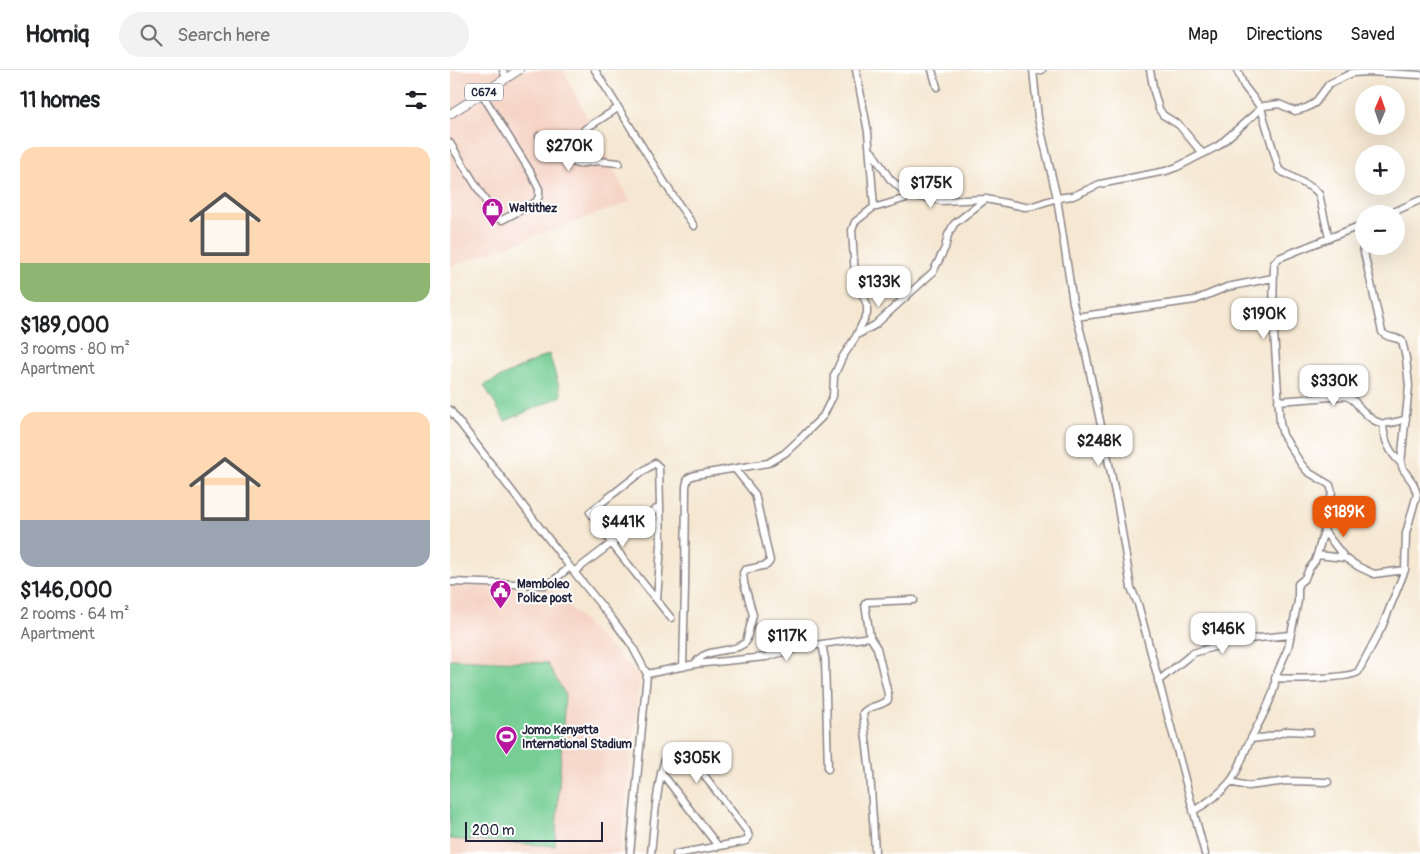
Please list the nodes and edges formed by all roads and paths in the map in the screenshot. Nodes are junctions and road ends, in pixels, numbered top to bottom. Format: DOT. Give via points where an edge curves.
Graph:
graph roads {
  1 [pos="503,70"];
  2 [pos="519,70"];
  3 [pos="595,70"];
  4 [pos="856,70"];
  5 [pos="932,70"];
  6 [pos="1042,70"];
  7 [pos="1150,70"];
  8 [pos="1236,70"];
  9 [pos="1034,71"];
  10 [pos="1420,75"];
  11 [pos="506,78"];
  12 [pos="937,87"];
  13 [pos="482,94"];
  14 [pos="618,108"];
  15 [pos="1261,108"];
  16 [pos="450,114"];
  17 [pos="539,136"];
  18 [pos="450,144"];
  19 [pos="870,149"];
  20 [pos="1203,154"];
  21 [pos="564,159"];
  22 [pos="619,163"];
  23 [pos="910,198"];
  24 [pos="1057,198"];
  25 [pos="986,199"];
  26 [pos="1420,200"];
  27 [pos="874,207"];
  28 [pos="1405,207"];
  29 [pos="694,226"];
  30 [pos="1355,227"];
  31 [pos="1329,238"];
  32 [pos="1367,255"];
  33 [pos="1273,278"];
  34 [pos="1076,317"];
  35 [pos="857,335"];
  36 [pos="1278,401"];
  37 [pos="450,410"];
  38 [pos="1406,419"];
  39 [pos="1383,425"];
  40 [pos="1401,463"];
  41 [pos="735,468"];
  42 [pos="660,506"];
  43 [pos="1324,530"];
  44 [pos="612,544"];
  45 [pos="1317,555"];
  46 [pos="1345,558"];
  47 [pos="572,569"];
  48 [pos="1405,570"];
  49 [pos="450,582"];
  50 [pos="657,600"];
  51 [pos="914,600"];
  52 [pos="671,618"];
  53 [pos="1290,635"];
  54 [pos="870,636"];
  55 [pos="822,644"];
  56 [pos="695,664"];
  57 [pos="683,667"];
  58 [pos="648,674"];
  59 [pos="1275,678"];
  60 [pos="1158,681"];
  61 [pos="1310,732"];
  62 [pos="1251,738"];
  63 [pos="828,769"];
  64 [pos="661,772"];
  65 [pos="1230,782"];
  66 [pos="1328,782"];
  67 [pos="1192,811"];
  68 [pos="718,846"];
  69 [pos="875,851"];
  70 [pos="630,854"];
  71 [pos="651,854"];
  72 [pos="676,854"];
  73 [pos="1205,854"];
  1 -- 11 [label="street"];
  2 -- 11 [label="main road, C674"];
  3 -- 14 [label="street"];
  4 -- 19 [label="street"];
  5 -- 12 [label="street"];
  6 -- 9 [label="street"];
  7 -- 20 [label="street" via="1163,116 1179,125"];
  8 -- 15 [label="street"];
  9 -- 24 [label="street" via="1038,118"];
  10 -- 15 [label="street" via="1352,73 1330,84 1306,108 1295,111 1279,104"];
  11 -- 13 [label="main road, C674"];
  13 -- 16 [label="main road, C674"];
  13 -- 18 [label="street" via="539,188 536,202 502,220 496,218"];
  14 -- 21 [label="street" via="586,129"];
  14 -- 29 [label="street"];
  15 -- 20 [label="street" via="1231,136"];
  15 -- 31 [label="street" via="1277,167 1319,194"];
  17 -- 21 [label="street" via="548,148"];
  19 -- 23 [label="street" via="882,169"];
  19 -- 27 [label="street"];
  20 -- 24 [label="street" via="1166,171 1100,184 1073,196"];
  21 -- 22 [label="street" via="577,164"];
  23 -- 25 [label="street" via="941,201"];
  23 -- 27 [label="street"];
  24 -- 25 [label="street" via="1029,207"];
  24 -- 34 [label="street"];
  25 -- 35 [label="street" via="954,224 933,272 875,325"];
  26 -- 28 [label="street"];
  27 -- 35 [label="street" via="855,222 852,230 855,276 867,314"];
  30 -- 31 [label="street"];
  31 -- 33 [label="street" via="1275,260"];
  32 -- 38 [label="street" via="1382,332 1402,341 1409,386"];
  33 -- 34 [label="street" via="1227,287 1195,300"];
  33 -- 36 [label="street"];
  34 -- 60 [label="street" via="1118,507 1131,588"];
  35 -- 41 [label="street" via="834,376 833,396 823,416 778,458 763,465"];
  36 -- 39 [label="street" via="1348,396"];
  36 -- 43 [label="street" via="1280,423 1290,447 1308,472 1332,488"];
  37 -- 47 [label="street"];
  38 -- 39 [label="street"];
  38 -- 40 [label="street"];
  39 -- 40 [label="street" via="1385,440"];
  40 -- 48 [label="street" via="1417,494 1406,533"];
  41 -- 56 [label="street" via="755,494 770,561 743,573 753,615 746,642 702,656"];
  41 -- 57 [label="street" via="690,476 687,482"];
  42 -- 44 [label="street"];
  42 -- 44 [label="street" via="659,467 654,463 590,511"];
  42 -- 50 [label="street"];
  43 -- 45 [label="street"];
  43 -- 46 [label="street"];
  44 -- 47 [label="street"];
  44 -- 50 [label="street"];
  45 -- 46 [label="street"];
  45 -- 53 [label="street" via="1305,578 1298,584 1298,601"];
  46 -- 48 [label="street" via="1374,574"];
  47 -- 49 [label="street" via="546,585"];
  47 -- 58 [label="street" via="631,644"];
  48 -- 59 [label="street" via="1382,627 1358,672 1341,677"];
  50 -- 52 [label="street"];
  51 -- 54 [label="street" via="866,603"];
  53 -- 59 [label="street"];
  53 -- 60 [label="street" via="1238,640 1193,653"];
  54 -- 55 [label="street"];
  54 -- 69 [label="street" via="877,648 888,694 888,700 867,708 863,713"];
  55 -- 56 [label="street" via="766,658"];
  55 -- 63 [label="street"];
  56 -- 57 [label="street"];
  57 -- 58 [label="street"];
  58 -- 70 [label="street"];
  59 -- 62 [label="street" via="1270,698"];
  60 -- 67 [label="street"];
  61 -- 62 [label="street" via="1287,731"];
  62 -- 65 [label="street"];
  64 -- 68 [label="street"];
  64 -- 68 [label="street" via="667,753 678,748 685,751 748,831 746,841"];
  64 -- 71 [label="street"];
  65 -- 66 [label="street" via="1248,786 1287,781"];
  65 -- 67 [label="street" via="1204,805"];
  67 -- 73 [label="street"];
  68 -- 72 [label="street"];
}
